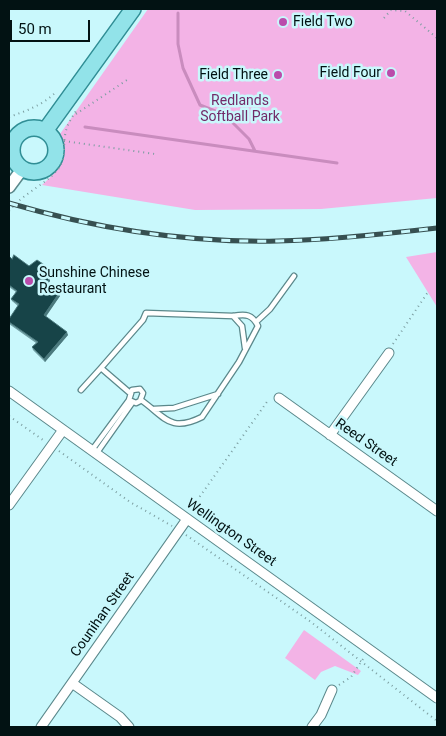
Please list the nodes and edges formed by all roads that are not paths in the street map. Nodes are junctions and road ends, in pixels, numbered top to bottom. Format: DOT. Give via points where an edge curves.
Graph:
graph roads {
  1 [pos="133,9"];
  2 [pos="45,131"];
  3 [pos="11,142"];
  4 [pos="23,168"];
  5 [pos="9,187"];
  6 [pos="294,276"];
  7 [pos="233,316"];
  8 [pos="256,322"];
  9 [pos="245,351"];
  10 [pos="389,353"];
  11 [pos="101,368"];
  12 [pos="81,390"];
  13 [pos="9,391"];
  14 [pos="130,393"];
  15 [pos="219,393"];
  16 [pos="279,398"];
  17 [pos="141,400"];
  18 [pos="131,401"];
  19 [pos="154,409"];
  20 [pos="63,430"];
  21 [pos="330,435"];
  22 [pos="94,452"];
  23 [pos="9,504"];
  24 [pos="437,511"];
  25 [pos="187,519"];
  26 [pos="72,683"];
  27 [pos="332,690"];
  28 [pos="437,698"];
  29 [pos="41,727"];
  30 [pos="129,727"];
  31 [pos="312,727"];
  1 -- 2 [label="main road"];
  2 -- 3 [label="main road" via="26,129"];
  2 -- 4 [label="main road" via="55,144 52,160 39,170"];
  3 -- 4 [label="main road" via="14,157"];
  4 -- 5 [label="street"];
  6 -- 8 [label="lane" via="270,310"];
  7 -- 8 [label="lane" via="246,314"];
  7 -- 9 [label="lane" via="242,326 246,338"];
  7 -- 11 [label="lane" via="146,313"];
  8 -- 9 [label="lane" via="258,326"];
  9 -- 15 [label="lane"];
  10 -- 21 [label="street"];
  11 -- 12 [label="lane"];
  11 -- 14 [label="lane"];
  13 -- 20 [label="street, Wellington Street"];
  14 -- 17 [label="lane" via="135,388 140,389 143,393"];
  14 -- 18 [label="lane"];
  15 -- 19 [label="lane" via="174,408"];
  15 -- 19 [label="lane" via="202,417 192,422 175,425"];
  16 -- 21 [label="street, Reed Street"];
  17 -- 18 [label="lane"];
  17 -- 19 [label="lane"];
  18 -- 22 [label="lane"];
  20 -- 22 [label="street, Wellington Street"];
  20 -- 23 [label="street"];
  21 -- 24 [label="street, Reed Street"];
  22 -- 25 [label="street, Wellington Street"];
  25 -- 26 [label="street, Counihan Street"];
  25 -- 28 [label="street, Wellington Street"];
  26 -- 29 [label="street, Counihan Street"];
  26 -- 30 [label="street" via="120,716"];
  27 -- 31 [label="street"];
}
